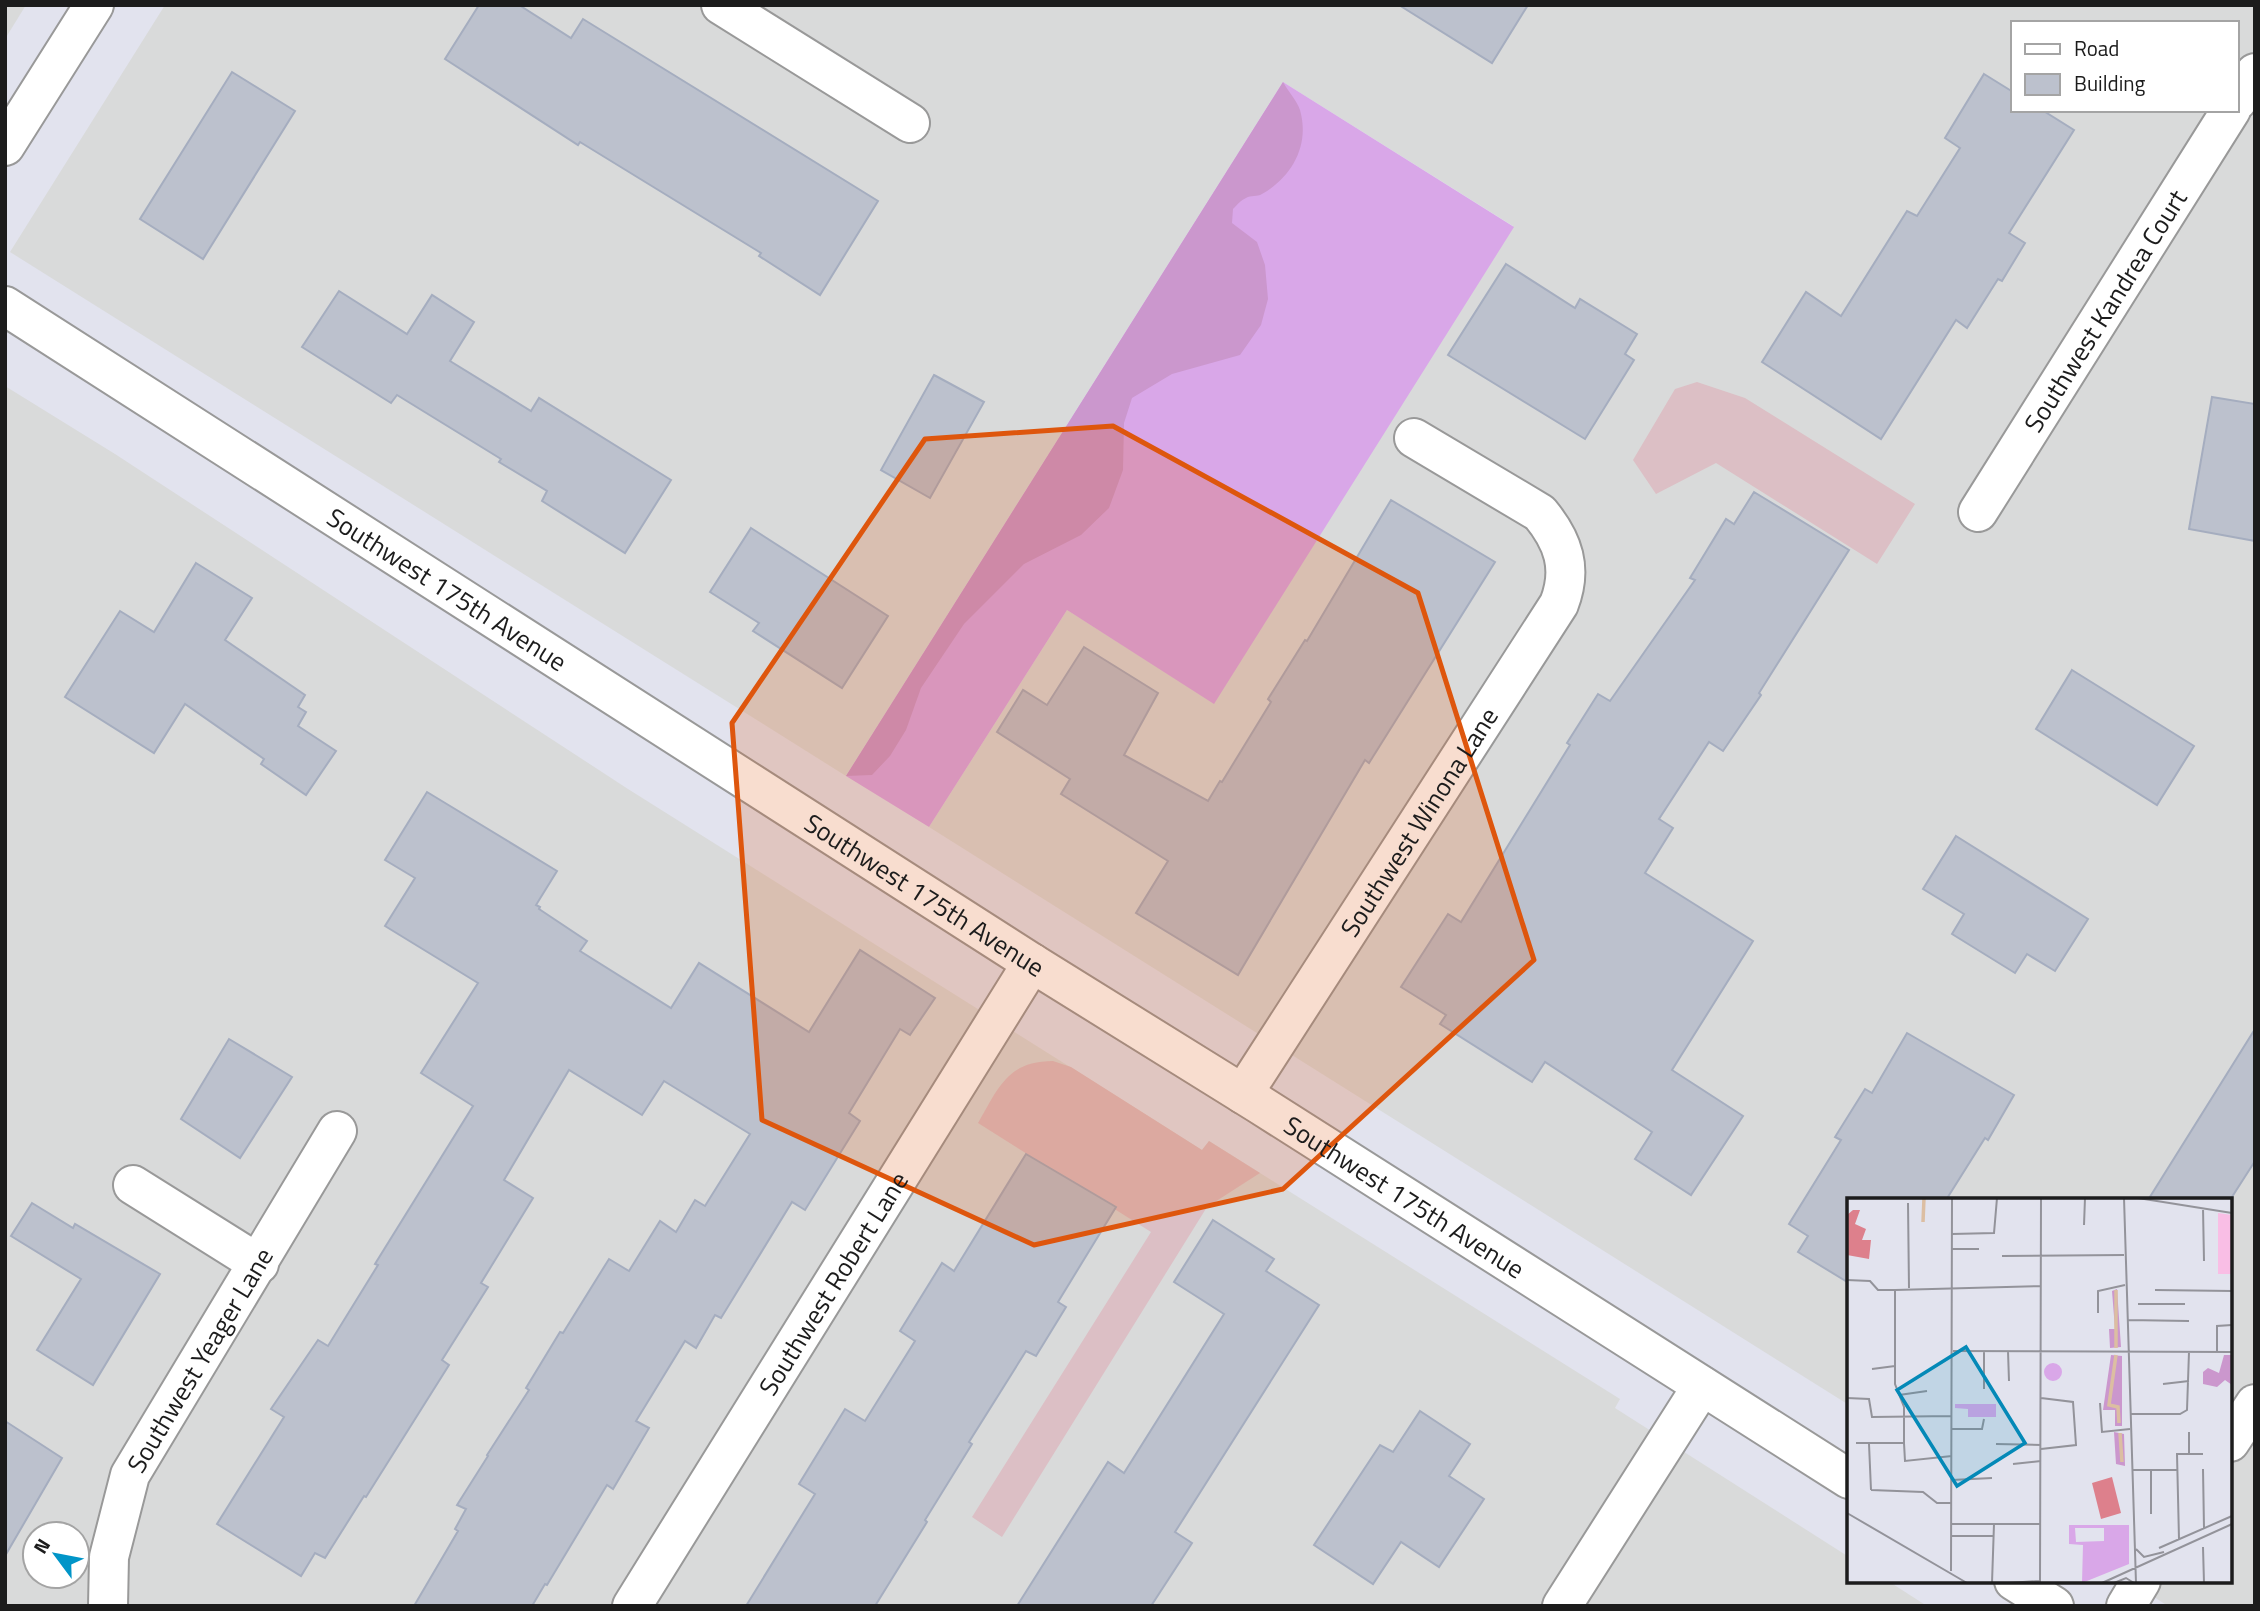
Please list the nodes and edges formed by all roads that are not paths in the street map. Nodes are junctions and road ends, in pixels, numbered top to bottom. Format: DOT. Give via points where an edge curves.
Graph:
graph roads {
  1 [pos="94,5"];
  2 [pos="720,5"];
  3 [pos="2255,73"];
  4 [pos="2239,98"];
  5 [pos="2230,112"];
  6 [pos="910,123"];
  7 [pos="5,146"];
  8 [pos="5,306"];
  9 [pos="1413,438"];
  10 [pos="1978,512"];
  11 [pos="1032,963"];
  12 [pos="1243,1094"];
  13 [pos="337,1132"];
  14 [pos="133,1185"];
  15 [pos="259,1264"];
  16 [pos="1702,1386"];
  17 [pos="2255,1404"];
  18 [pos="2232,1439"];
  19 [pos="1847,1478"];
  20 [pos="2017,1583"];
  21 [pos="2140,1583"];
  22 [pos="108,1606"];
  23 [pos="632,1606"];
  24 [pos="1562,1606"];
  25 [pos="2054,1606"];
  26 [pos="2126,1606"];
  1 -- 7 [label="street"];
  2 -- 6 [label="street"];
  3 -- 4 [label="street"];
  5 -- 10 [label="street, Southwest Kandrea Court"];
  8 -- 11 [label="street, Southwest 175th Avenue"];
  9 -- 12 [label="street, Southwest Winona Lane" via="1540,513 1564,555 1565,589"];
  11 -- 12 [label="street, Southwest 175th Avenue"];
  11 -- 23 [label="street, Southwest Robert Lane"];
  12 -- 16 [label="street, Southwest 175th Avenue"];
  13 -- 15 [label="street, Southwest Yeager Lane"];
  14 -- 15 [label="street"];
  15 -- 22 [label="street, Southwest Yeager Lane" via="131,1475 109,1557"];
  16 -- 19 [label="street, Southwest 175th Avenue"];
  16 -- 24 [label="street"];
  17 -- 18 [label="street"];
  20 -- 25 [label="street"];
  21 -- 26 [label="street"];
}
